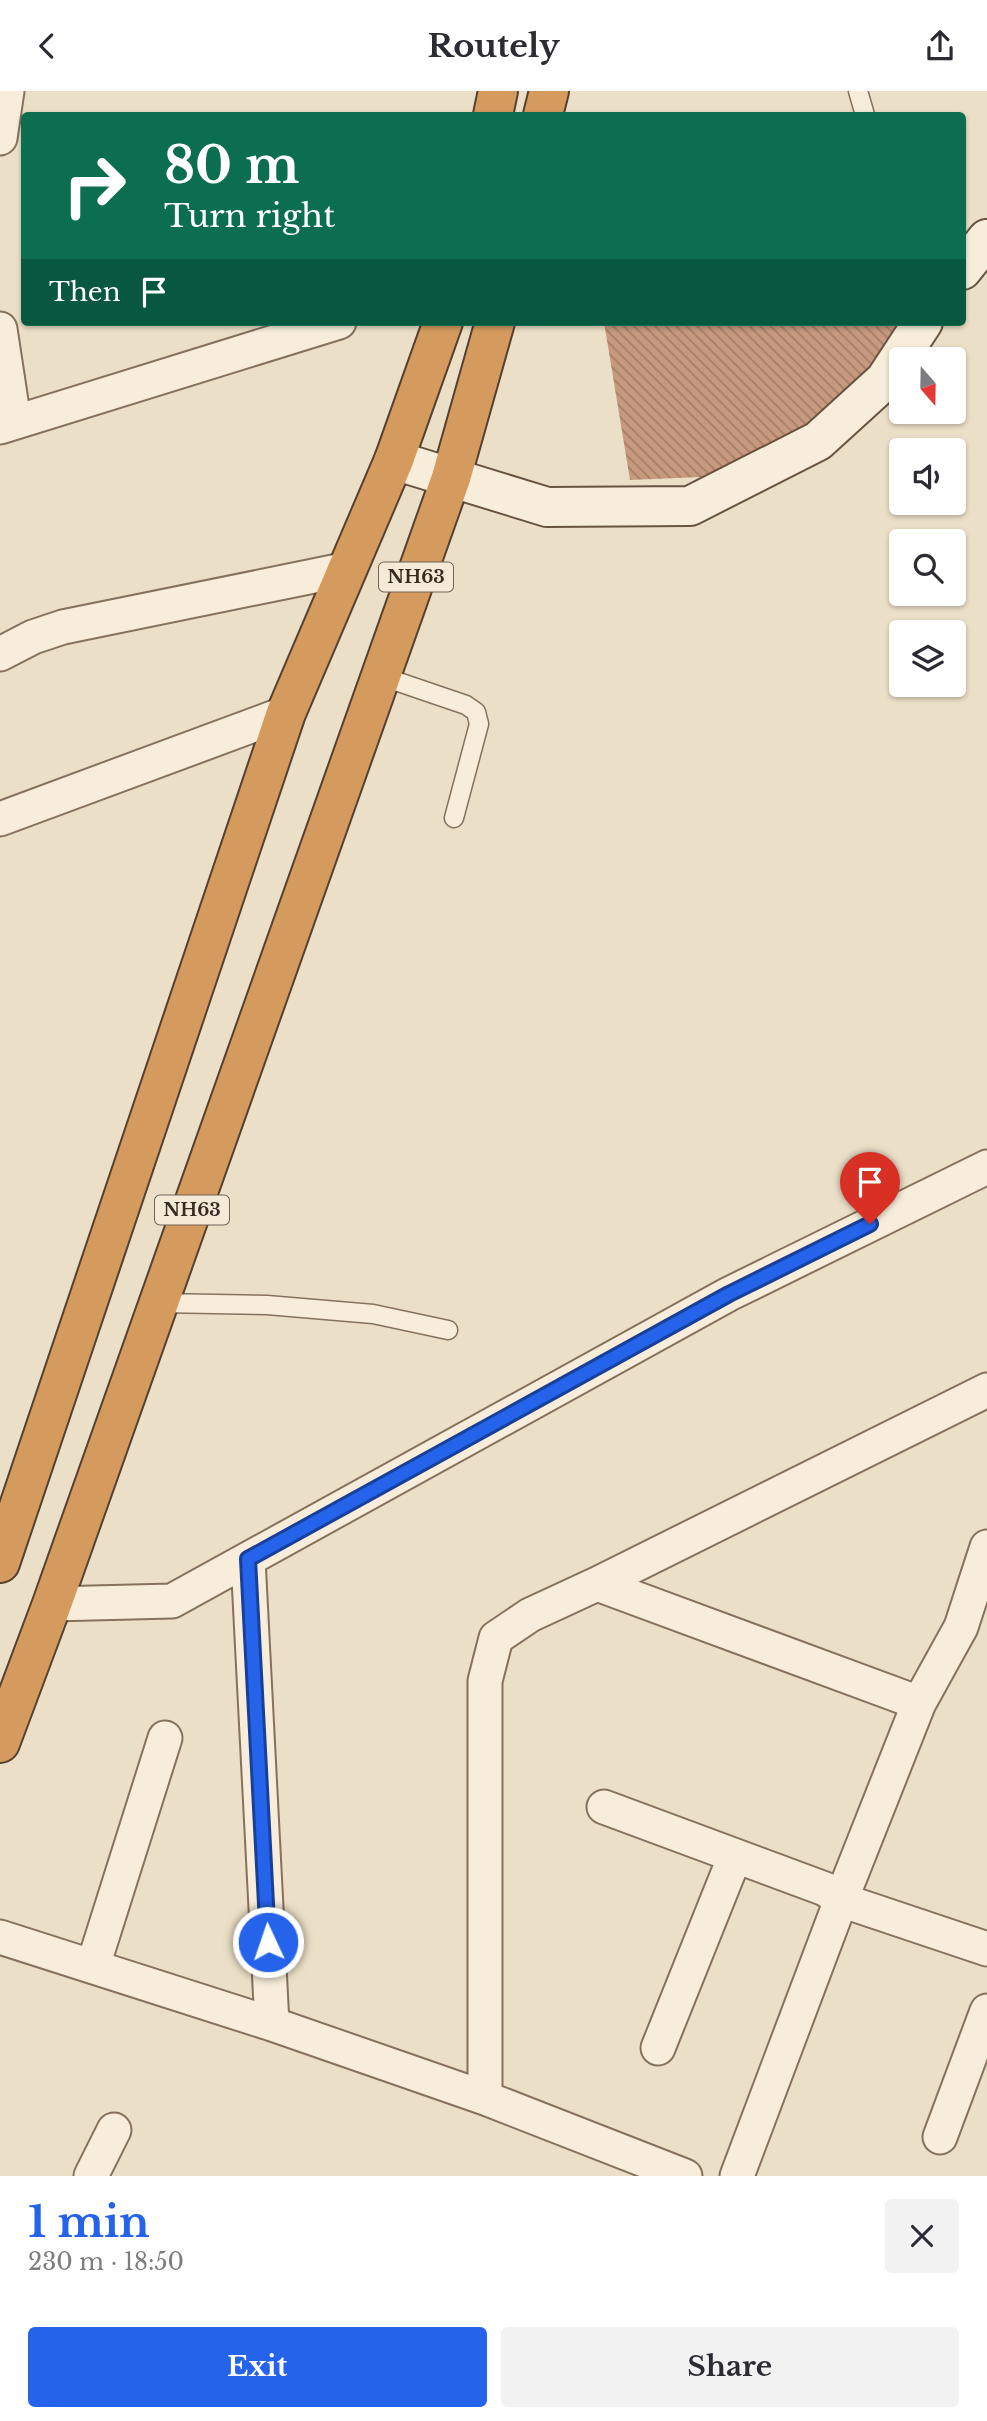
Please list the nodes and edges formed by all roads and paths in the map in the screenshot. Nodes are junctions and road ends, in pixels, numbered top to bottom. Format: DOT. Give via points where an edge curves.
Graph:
graph roads {
  1 [pos="7,91"];
  2 [pos="498,91"];
  3 [pos="548,91"];
  4 [pos="858,91"];
  5 [pos="494,112"];
  6 [pos="544,112"];
  7 [pos="864,112"];
  8 [pos="0,138"];
  9 [pos="326,326"];
  10 [pos="442,326"];
  11 [pos="494,326"];
  12 [pos="920,326"];
  13 [pos="0,329"];
  14 [pos="7,424"];
  15 [pos="394,460"];
  16 [pos="451,478"];
  17 [pos="348,569"];
  18 [pos="0,654"];
  19 [pos="381,676"];
  20 [pos="286,713"];
  21 [pos="454,818"];
  22 [pos="0,820"];
  23 [pos="987,1167"];
  24 [pos="159,1303"];
  25 [pos="448,1330"];
  26 [pos="987,1390"];
  27 [pos="987,1547"];
  28 [pos="1,1557"];
  29 [pos="248,1559"];
  30 [pos="597,1584"];
  31 [pos="52,1604"];
  32 [pos="974,1632"];
  33 [pos="919,1703"];
  34 [pos="165,1738"];
  35 [pos="0,1743"];
  36 [pos="604,1807"];
  37 [pos="735,1856"];
  38 [pos="841,1900"];
  39 [pos="0,1937"];
  40 [pos="987,1949"];
  41 [pos="93,1966"];
  42 [pos="987,2011"];
  43 [pos="272,2024"];
  44 [pos="658,2048"];
  45 [pos="485,2098"];
  46 [pos="114,2130"];
  47 [pos="940,2137"];
  48 [pos="92,2176"];
  49 [pos="685,2176"];
  50 [pos="737,2176"];
  1 -- 8 [label="street"];
  2 -- 5 [label="highway"];
  3 -- 6 [label="highway"];
  4 -- 7 [label="lane"];
  9 -- 14 [label="street"];
  10 -- 15 [label="highway, NH63"];
  11 -- 16 [label="highway, NH63"];
  12 -- 16 [label="main road" via="885,380 818,441 690,506 547,507"];
  13 -- 14 [label="street"];
  15 -- 16 [label="main road"];
  15 -- 17 [label="highway, NH63"];
  16 -- 19 [label="highway, NH63"];
  17 -- 18 [label="street" via="63,627"];
  17 -- 20 [label="highway, NH63"];
  19 -- 21 [label="lane" via="476,712 479,724"];
  19 -- 24 [label="highway, NH63"];
  20 -- 22 [label="street"];
  20 -- 28 [label="highway, NH63"];
  23 -- 29 [label="street" via="729,1294"];
  24 -- 25 [label="lane" via="267,1305 373,1314"];
  24 -- 31 [label="highway, NH63"];
  26 -- 30 [label="street"];
  27 -- 32 [label="street"];
  29 -- 31 [label="street" via="172,1601"];
  29 -- 43 [label="street"];
  30 -- 33 [label="street"];
  30 -- 45 [label="street" via="530,1615 496,1638 485,1681"];
  31 -- 35 [label="highway, NH63"];
  32 -- 33 [label="street"];
  33 -- 38 [label="street"];
  34 -- 41 [label="street"];
  36 -- 37 [label="street"];
  37 -- 38 [label="street" via="825,1889"];
  37 -- 44 [label="street"];
  38 -- 40 [label="street"];
  38 -- 50 [label="street"];
  39 -- 41 [label="street"];
  41 -- 43 [label="street"];
  42 -- 47 [label="street"];
  43 -- 45 [label="street"];
  45 -- 49 [label="street"];
  46 -- 48 [label="street"];
}
